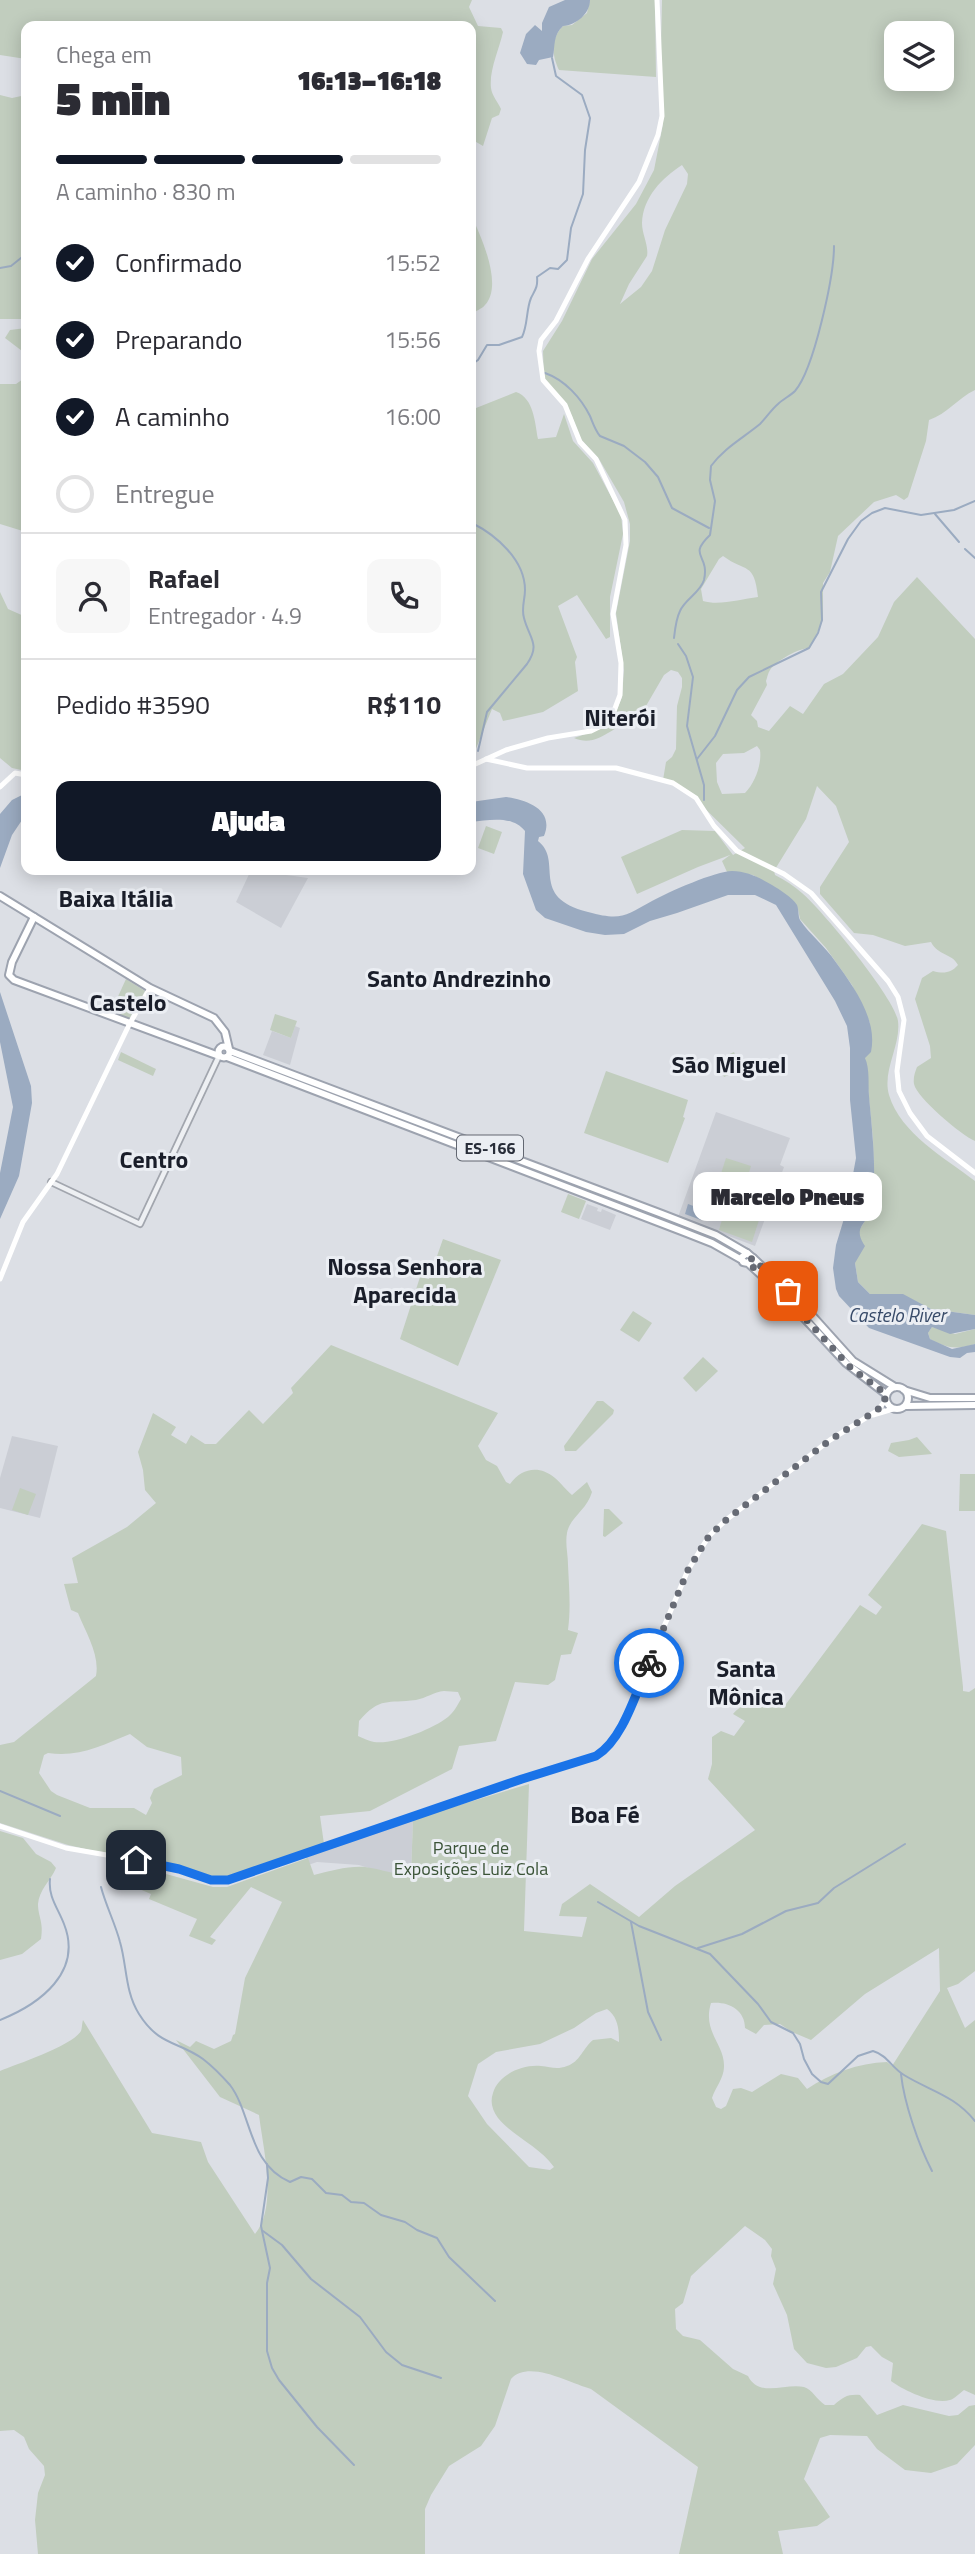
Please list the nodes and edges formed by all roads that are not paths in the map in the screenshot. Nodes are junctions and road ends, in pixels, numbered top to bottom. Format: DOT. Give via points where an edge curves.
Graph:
graph roads {
  1 [pos="657,0"];
  2 [pos="486,759"];
  3 [pos="476,764"];
  4 [pos="21,774"];
  5 [pos="0,787"];
  6 [pos="0,896"];
  7 [pos="34,918"];
  8 [pos="150,988"];
  9 [pos="130,1025"];
  10 [pos="226,1053"];
  11 [pos="273,1066"];
  12 [pos="270,1074"];
  13 [pos="975,1173"];
  14 [pos="51,1182"];
  15 [pos="716,1235"];
  16 [pos="712,1243"];
  17 [pos="748,1259"];
  18 [pos="0,1279"];
  19 [pos="848,1360"];
  20 [pos="895,1387"];
  21 [pos="904,1390"];
  22 [pos="886,1398"];
  23 [pos="975,1398"];
  24 [pos="975,1405"];
  25 [pos="906,1406"];
  26 [pos="892,1409"];
  27 [pos="870,1416"];
  28 [pos="0,1826"];
  1 -- 2 [label="main road" via="662,116 658,135 639,182 588,259 539,351 543,380 565,405 574,431 596,459 625,520 626,545 613,614 621,663 618,703 605,724 586,733 532,742"];
  2 -- 3 [label="main road"];
  2 -- 13 [label="main road" via="527,768 616,768 678,785 696,798 737,851 811,893 898,998 904,1020 899,1091 910,1113 927,1136"];
  4 -- 5 [label="main road" via="15,773"];
  6 -- 7 [label="main road"];
  7 -- 8 [label="main road"];
  7 -- 9 [label="main road" via="11,977"];
  8 -- 9 [label="main road"];
  8 -- 10 [label="main road" via="214,1018 225,1032"];
  9 -- 10 [label="main road"];
  9 -- 14 [label="main road"];
  10 -- 11 [label="main road, ES-166"];
  10 -- 12 [label="main road, ES-166"];
  10 -- 14 [label="street" via="140,1224"];
  11 -- 12 [label="main road"];
  11 -- 15 [label="main road, ES-166"];
  12 -- 16 [label="main road, ES-166"];
  14 -- 18 [label="main road" via="23,1222"];
  15 -- 16 [label="main road"];
  15 -- 17 [label="main road, ES-166"];
  16 -- 17 [label="main road, ES-166"];
  17 -- 19 [label="main road, ES-166"];
  19 -- 20 [label="main road, ES-166"];
  19 -- 22 [label="main road, ES-166"];
  20 -- 21 [label="main road, ES-166"];
  20 -- 22 [label="main road"];
  21 -- 23 [label="main road, ES-166" via="930,1398"];
  21 -- 25 [label="main road"];
  22 -- 26 [label="main road, ES-166"];
  22 -- 27 [label="main road"];
  24 -- 25 [label="main road"];
  25 -- 26 [label="main road"];
  26 -- 27 [label="main road"];
  27 -- 28 [label="main road" via="830,1440 709,1536 688,1570 620,1730 596,1756 228,1880 66,1848"];
}
